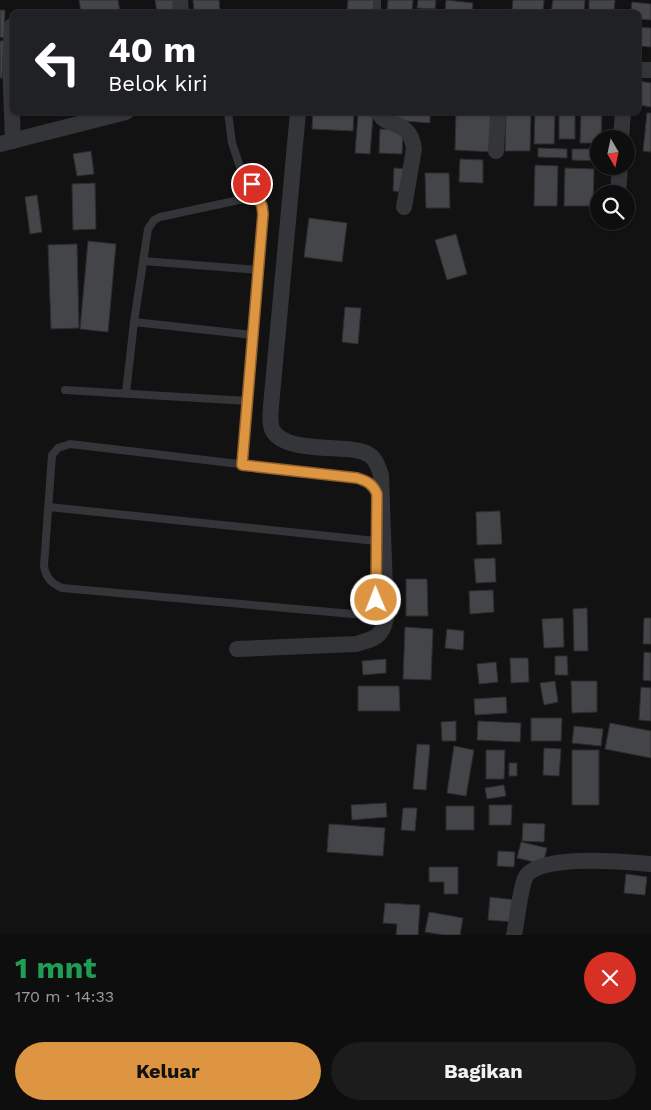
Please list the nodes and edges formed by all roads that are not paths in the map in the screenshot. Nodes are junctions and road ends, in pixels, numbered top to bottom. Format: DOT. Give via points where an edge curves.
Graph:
graph roads {
  1 [pos="10,60"];
  2 [pos="114,115"];
  3 [pos="228,115"];
  4 [pos="298,115"];
  5 [pos="380,115"];
  6 [pos="498,115"];
  7 [pos="623,115"];
  8 [pos="622,130"];
  9 [pos="6,143"];
  10 [pos="496,150"];
  11 [pos="258,196"];
  12 [pos="404,207"];
  13 [pos="143,260"];
  14 [pos="259,270"];
  15 [pos="134,322"];
  16 [pos="253,335"];
  17 [pos="65,390"];
  18 [pos="126,393"];
  19 [pos="248,400"];
  20 [pos="242,465"];
  21 [pos="49,507"];
  22 [pos="376,541"];
  23 [pos="237,649"];
  24 [pos="651,864"];
  25 [pos="514,935"];
  1 -- 9 [label="street"];
  2 -- 9 [label="street"];
  3 -- 11 [label="lane" via="232,143 240,167"];
  4 -- 23 [label="street" via="270,422 280,439 290,444 353,450 366,453 377,464 381,475 386,617 380,634 356,644"];
  5 -- 12 [label="street" via="403,127 413,140"];
  6 -- 10 [label="street"];
  7 -- 8 [label="street"];
  11 -- 13 [label="lane" via="154,220 148,228"];
  11 -- 14 [label="lane" via="263,214"];
  13 -- 14 [label="lane"];
  13 -- 15 [label="lane"];
  14 -- 16 [label="lane"];
  15 -- 16 [label="lane"];
  15 -- 18 [label="lane"];
  16 -- 19 [label="lane"];
  17 -- 18 [label="lane"];
  18 -- 19 [label="lane"];
  19 -- 20 [label="lane"];
  20 -- 21 [label="lane" via="70,444 52,455"];
  20 -- 22 [label="lane" via="370,482 377,494"];
  21 -- 22 [label="lane"];
  21 -- 22 [label="lane" via="45,573 51,582 62,588 362,613 376,600"];
  24 -- 25 [label="street" via="560,861 534,870 525,877"];
}
